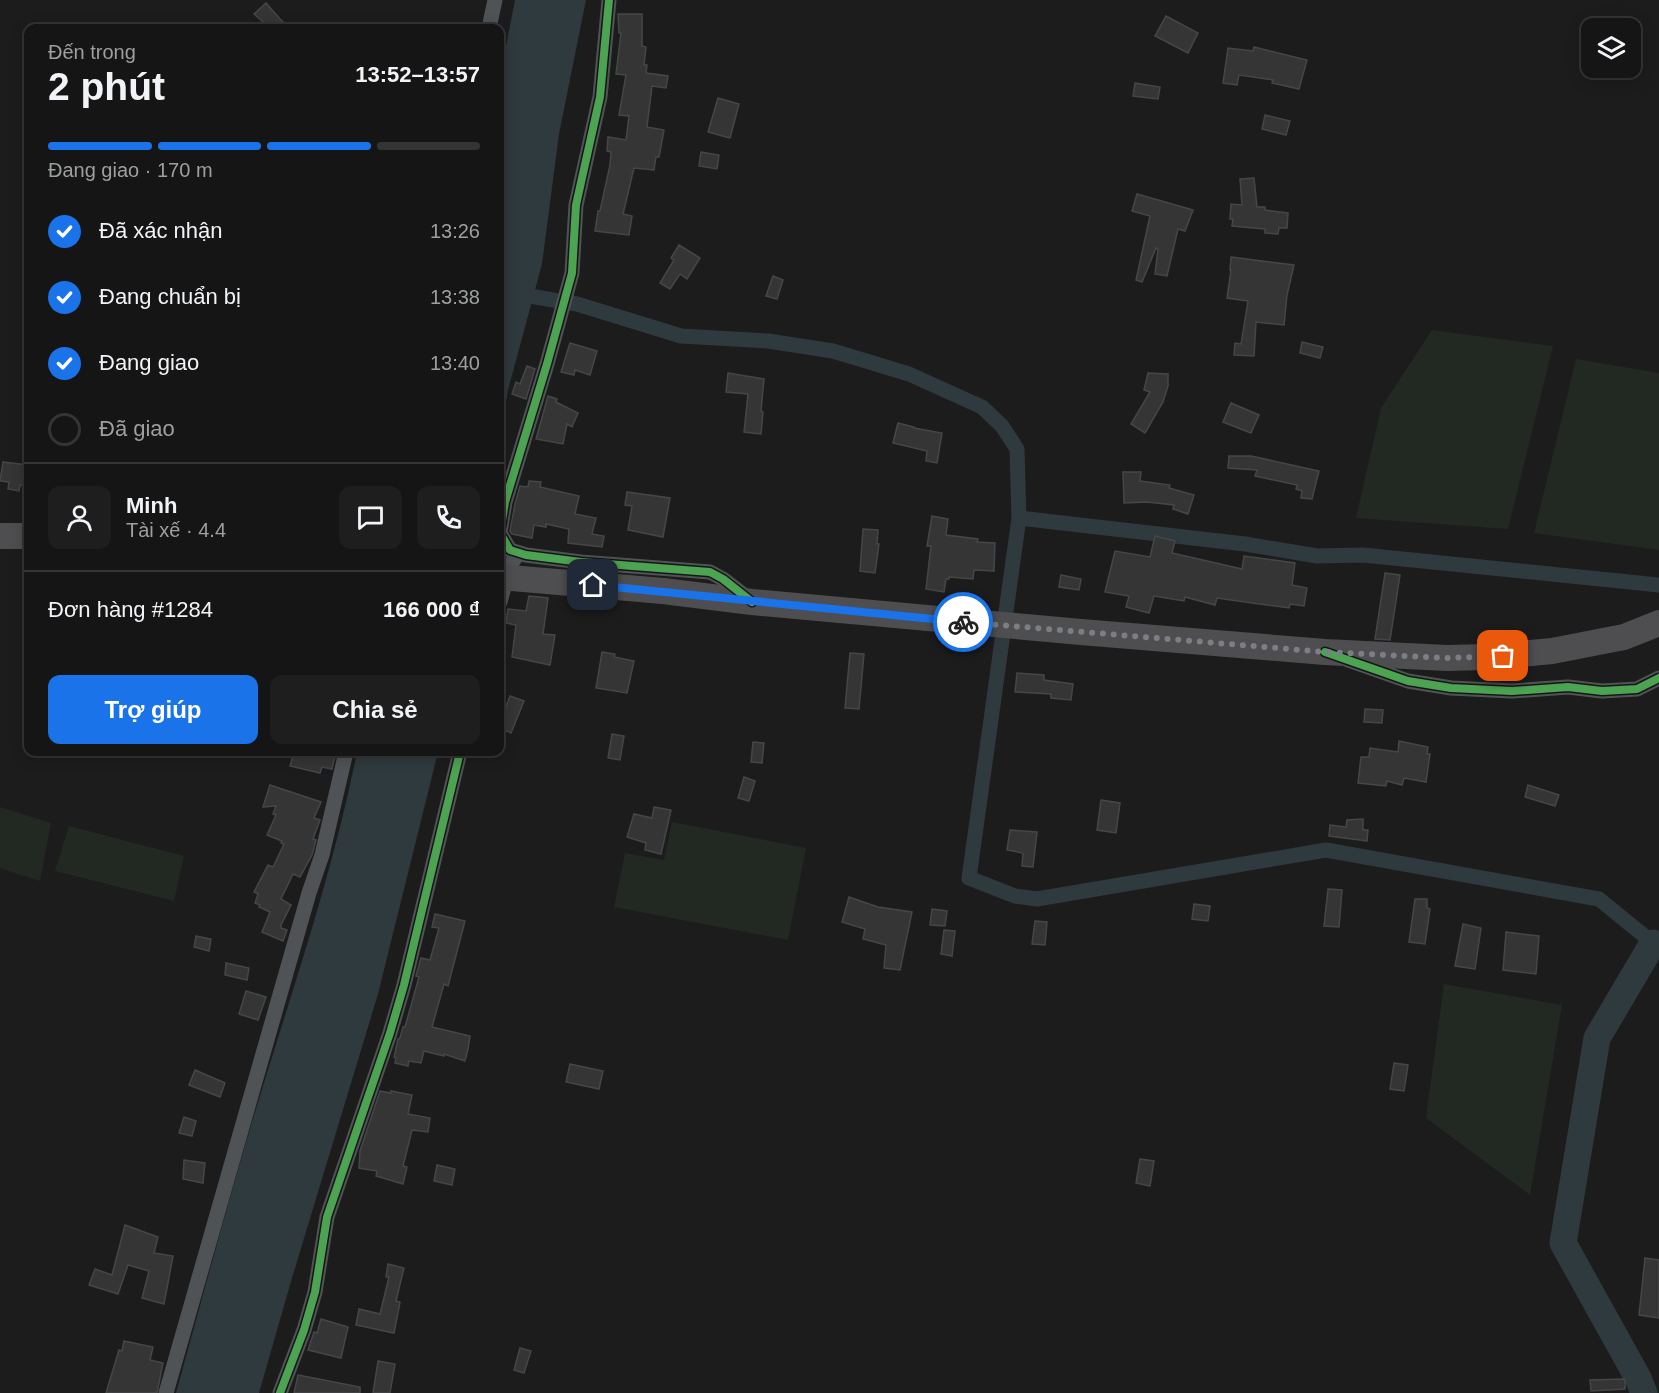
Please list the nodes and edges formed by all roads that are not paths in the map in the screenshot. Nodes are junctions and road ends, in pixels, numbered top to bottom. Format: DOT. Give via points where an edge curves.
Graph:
graph roads {
  1 [pos="495,0"];
  2 [pos="609,0"];
  3 [pos="490,24"];
  4 [pos="504,507"];
  5 [pos="0,536"];
  6 [pos="24,536"];
  7 [pos="504,542"];
  8 [pos="518,554"];
  9 [pos="504,576"];
  10 [pos="504,587"];
  11 [pos="752,602"];
  12 [pos="1659,623"];
  13 [pos="1325,652"];
  14 [pos="1659,678"];
  15 [pos="345,756"];
  16 [pos="459,756"];
  17 [pos="166,1393"];
  18 [pos="280,1393"];
  1 -- 3 [label="street"];
  2 -- 4 [label="street" via="600,97 576,205 572,273"];
  5 -- 6 [label="highway"];
  7 -- 8 [label="street"];
  8 -- 10 [label="street" via="510,565"];
  8 -- 11 [label="street" via="703,570 723,579"];
  9 -- 11 [label="highway, bridge"];
  11 -- 13 [label="highway"];
  12 -- 13 [label="highway" via="1624,637 1552,651 1487,657"];
  13 -- 14 [label="street" via="1408,681 1451,688 1512,691 1568,687 1602,691 1637,689"];
  15 -- 17 [label="street" via="322,855"];
  16 -- 18 [label="street" via="404,985 327,1217 315,1292"];
}
